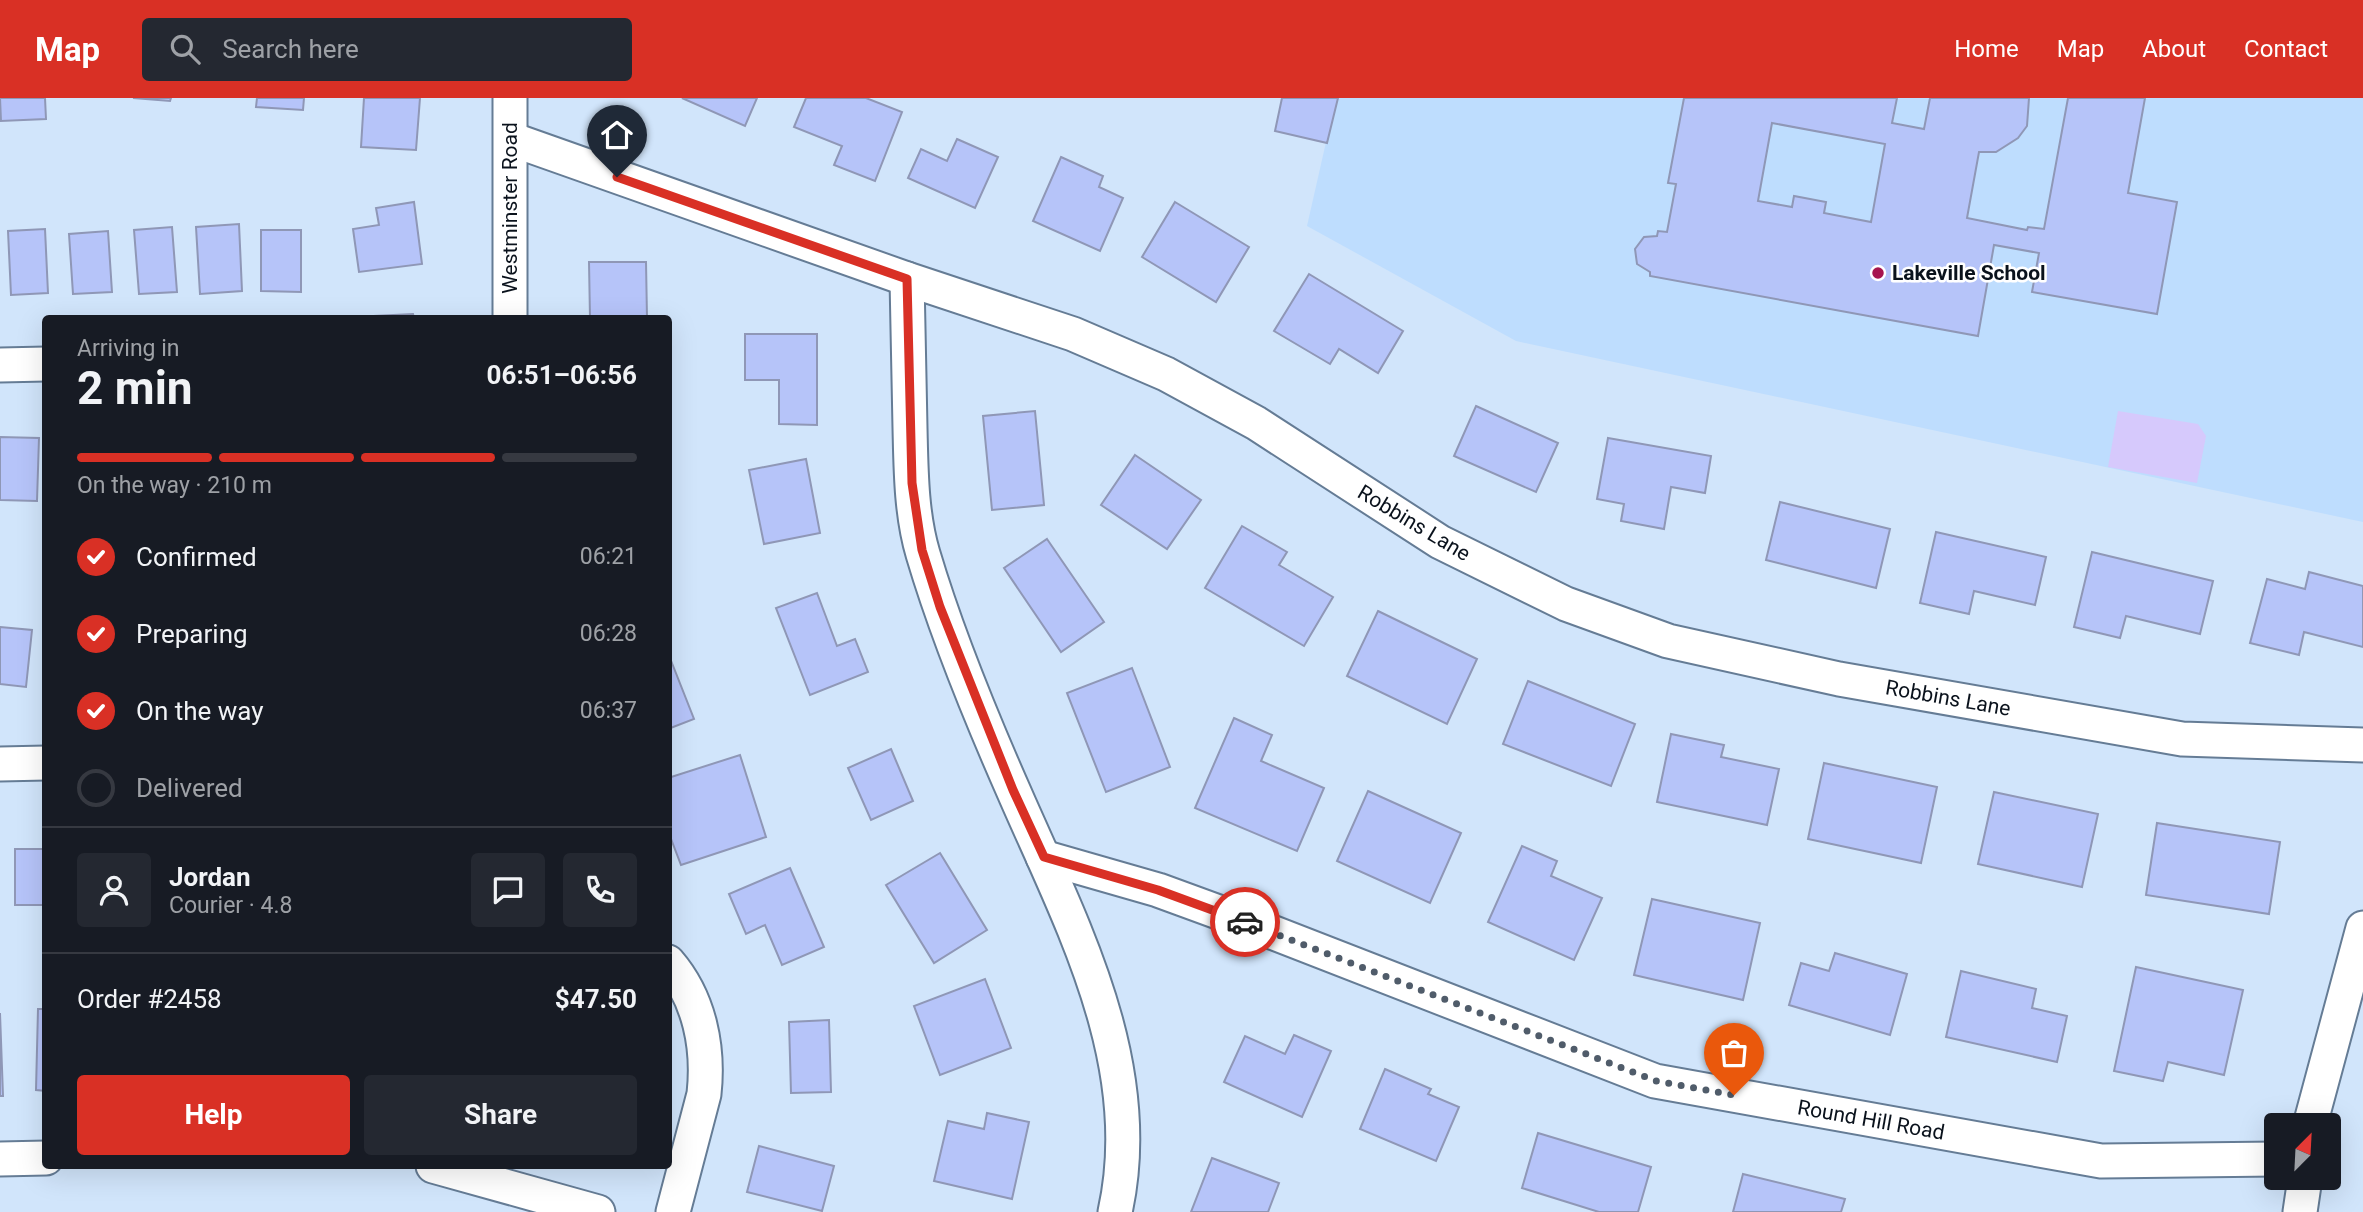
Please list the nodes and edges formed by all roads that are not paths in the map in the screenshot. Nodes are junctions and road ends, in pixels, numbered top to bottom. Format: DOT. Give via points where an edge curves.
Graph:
graph roads {
  1 [pos="510,98"];
  2 [pos="511,139"];
  3 [pos="907,279"];
  4 [pos="510,315"];
  5 [pos="42,364"];
  6 [pos="0,365"];
  7 [pos="2363,745"];
  8 [pos="0,764"];
  9 [pos="42,764"];
  10 [pos="1044,857"];
  11 [pos="2363,928"];
  12 [pos="672,968"];
  13 [pos="2351,1013"];
  14 [pos="2314,1113"];
  15 [pos="42,1158"];
  16 [pos="2264,1158"];
  17 [pos="0,1159"];
  18 [pos="444,1169"];
  19 [pos="2303,1190"];
  20 [pos="598,1212"];
  21 [pos="673,1212"];
  22 [pos="1115,1212"];
  23 [pos="2300,1212"];
  1 -- 2 [label="street, Westminster Road"];
  2 -- 3 [label="street, Robbins Lane"];
  2 -- 4 [label="street, Westminster Road"];
  3 -- 7 [label="street, Robbins Lane" via="1073,334 1166,374 1256,423 1440,542 1566,604 1668,641 1839,679 2182,739"];
  3 -- 10 [label="street" via="912,483 922,550 954,644"];
  5 -- 6 [label="street"];
  8 -- 9 [label="street"];
  10 -- 16 [label="street, Round Hill Road" via="1158,890 1251,924 1656,1081 2101,1161"];
  10 -- 22 [label="street" via="1110,1028 1121,1104 1121,1187"];
  11 -- 13 [label="street"];
  12 -- 21 [label="street" via="695,1009 706,1074"];
  13 -- 14 [label="street"];
  15 -- 17 [label="street"];
  18 -- 20 [label="street"];
  19 -- 23 [label="street"];
}
